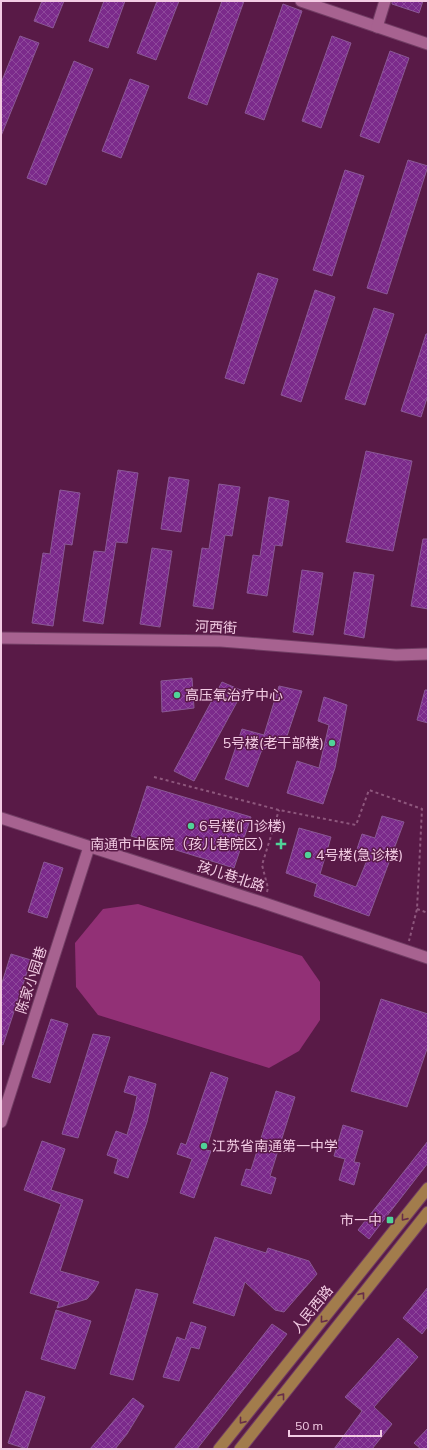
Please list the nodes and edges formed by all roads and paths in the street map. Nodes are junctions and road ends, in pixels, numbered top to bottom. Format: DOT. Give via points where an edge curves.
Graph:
graph roads {
  1 [pos="300,1"];
  2 [pos="385,1"];
  3 [pos="377,27"];
  4 [pos="428,44"];
  5 [pos="1,638"];
  6 [pos="428,654"];
  7 [pos="154,777"];
  8 [pos="279,810"];
  9 [pos="1,818"];
  10 [pos="89,847"];
  11 [pos="264,903"];
  12 [pos="417,909"];
  13 [pos="428,913"];
  14 [pos="407,951"];
  15 [pos="428,958"];
  16 [pos="1,1122"];
  17 [pos="428,1188"];
  18 [pos="428,1212"];
  19 [pos="219,1449"];
  20 [pos="240,1449"];
  1 -- 3 [label="street"];
  2 -- 3 [label="street"];
  3 -- 4 [label="street"];
  5 -- 6 [label="street, 河西街" via="214,641 396,656"];
  7 -- 8 [label="path"];
  8 -- 11 [label="path" via="262,865 268,888"];
  8 -- 12 [label="path" via="356,825 369,790 422,809"];
  9 -- 10 [label="street, 孩儿巷北路"];
  10 -- 11 [label="street, 孩儿巷北路"];
  10 -- 16 [label="street, 陈家小园巷"];
  11 -- 14 [label="street, 孩儿巷北路"];
  12 -- 13 [label="path"];
  12 -- 14 [label="path"];
  14 -- 15 [label="street, 孩儿巷北路"];
  17 -- 19 [label="main road, 人民西路, one-way"];
  20 -- 18 [label="main road, one-way"];
}
